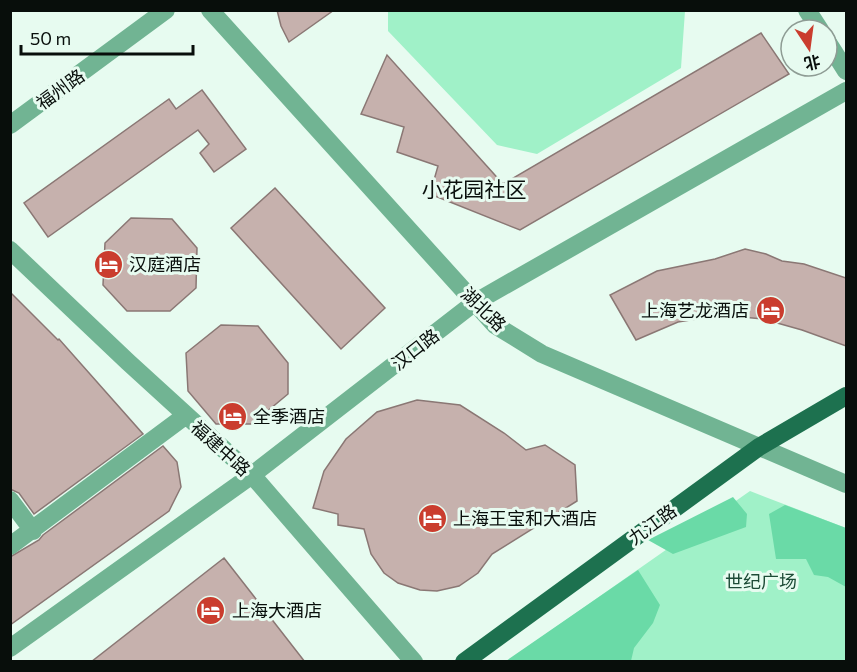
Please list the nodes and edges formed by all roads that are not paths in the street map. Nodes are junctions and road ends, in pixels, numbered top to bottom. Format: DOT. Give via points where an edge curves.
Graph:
graph roads {
  1 [pos="166,10"];
  2 [pos="210,10"];
  3 [pos="846,91"];
  4 [pos="10,125"];
  5 [pos="10,250"];
  6 [pos="474,303"];
  7 [pos="846,396"];
  8 [pos="185,416"];
  9 [pos="759,447"];
  10 [pos="252,475"];
  11 [pos="846,484"];
  12 [pos="10,500"];
  13 [pos="33,531"];
  14 [pos="10,546"];
  15 [pos="10,648"];
  16 [pos="414,662"];
  17 [pos="464,662"];
  1 -- 4 [label="street, 福州路"];
  2 -- 6 [label="street, 湖北路"];
  3 -- 6 [label="street, 汉口路"];
  5 -- 8 [label="street, 福建中路"];
  6 -- 9 [label="street, 湖北路" via="495,325 542,354"];
  6 -- 10 [label="street, 汉口路"];
  7 -- 9 [label="main road, 九江路"];
  8 -- 10 [label="street, 福建中路"];
  8 -- 13 [label="street"];
  9 -- 11 [label="street, 湖北路"];
  9 -- 17 [label="main road, 九江路"];
  10 -- 15 [label="street, 汉口路"];
  10 -- 16 [label="street, 福建中路"];
  12 -- 13 [label="street"];
  13 -- 14 [label="street"];
}
